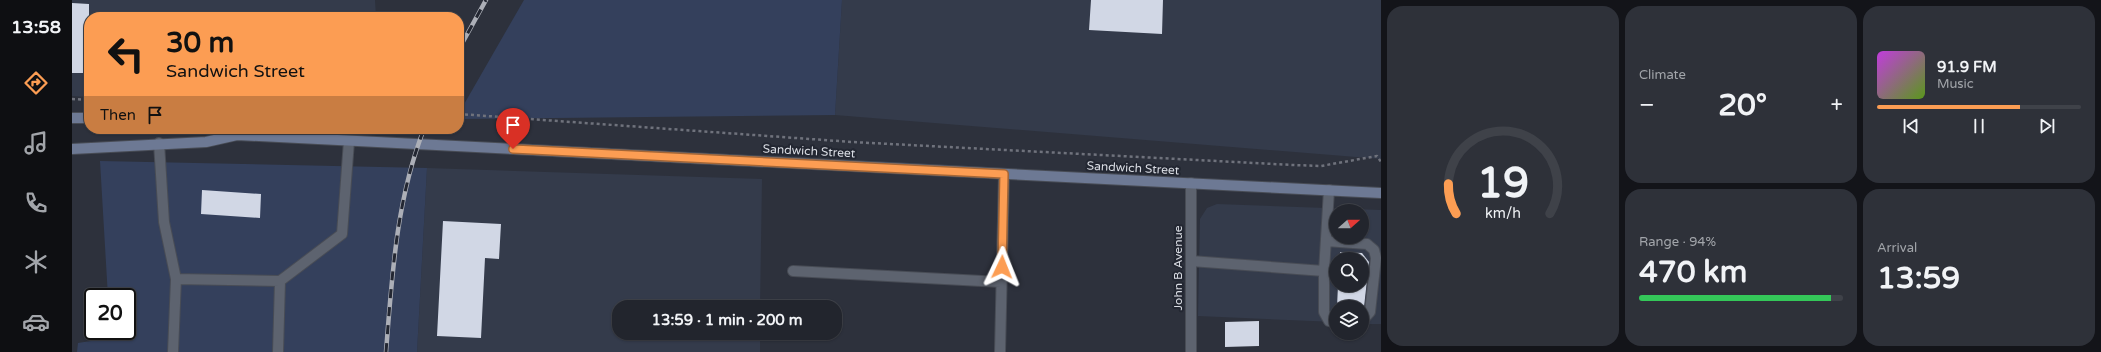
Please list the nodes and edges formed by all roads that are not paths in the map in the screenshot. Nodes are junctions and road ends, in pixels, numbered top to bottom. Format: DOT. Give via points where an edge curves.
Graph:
graph roads {
  1 [pos="72,118"];
  2 [pos="84,118"];
  3 [pos="237,135"];
  4 [pos="349,141"];
  5 [pos="159,143"];
  6 [pos="72,150"];
  7 [pos="1004,174"];
  8 [pos="1191,184"];
  9 [pos="1329,190"];
  10 [pos="1381,193"];
  11 [pos="1326,240"];
  12 [pos="1191,261"];
  13 [pos="793,271"];
  14 [pos="1324,271"];
  15 [pos="176,279"];
  16 [pos="280,281"];
  17 [pos="1001,282"];
  18 [pos="1369,313"];
  19 [pos="1329,321"];
  20 [pos="173,352"];
  21 [pos="278,352"];
  22 [pos="1000,352"];
  23 [pos="1191,352"];
  1 -- 2 [label="main road"];
  3 -- 4 [label="main road, Sandwich Street"];
  3 -- 5 [label="main road" via="206,142"];
  4 -- 7 [label="main road, Sandwich Street"];
  4 -- 16 [label="street" via="342,234"];
  5 -- 6 [label="main road"];
  5 -- 15 [label="street" via="164,222"];
  7 -- 8 [label="main road, Sandwich Street"];
  7 -- 17 [label="street"];
  8 -- 9 [label="main road, Sandwich Street"];
  8 -- 12 [label="street, John B Avenue"];
  9 -- 10 [label="main road, Sandwich Street"];
  9 -- 11 [label="street"];
  11 -- 14 [label="street"];
  11 -- 18 [label="street" via="1367,244 1374,250 1376,258"];
  12 -- 14 [label="street"];
  12 -- 23 [label="street, John B Avenue"];
  13 -- 17 [label="street"];
  14 -- 19 [label="street" via="1324,312"];
  15 -- 16 [label="street"];
  15 -- 20 [label="street"];
  16 -- 21 [label="street"];
  17 -- 22 [label="street"];
}
